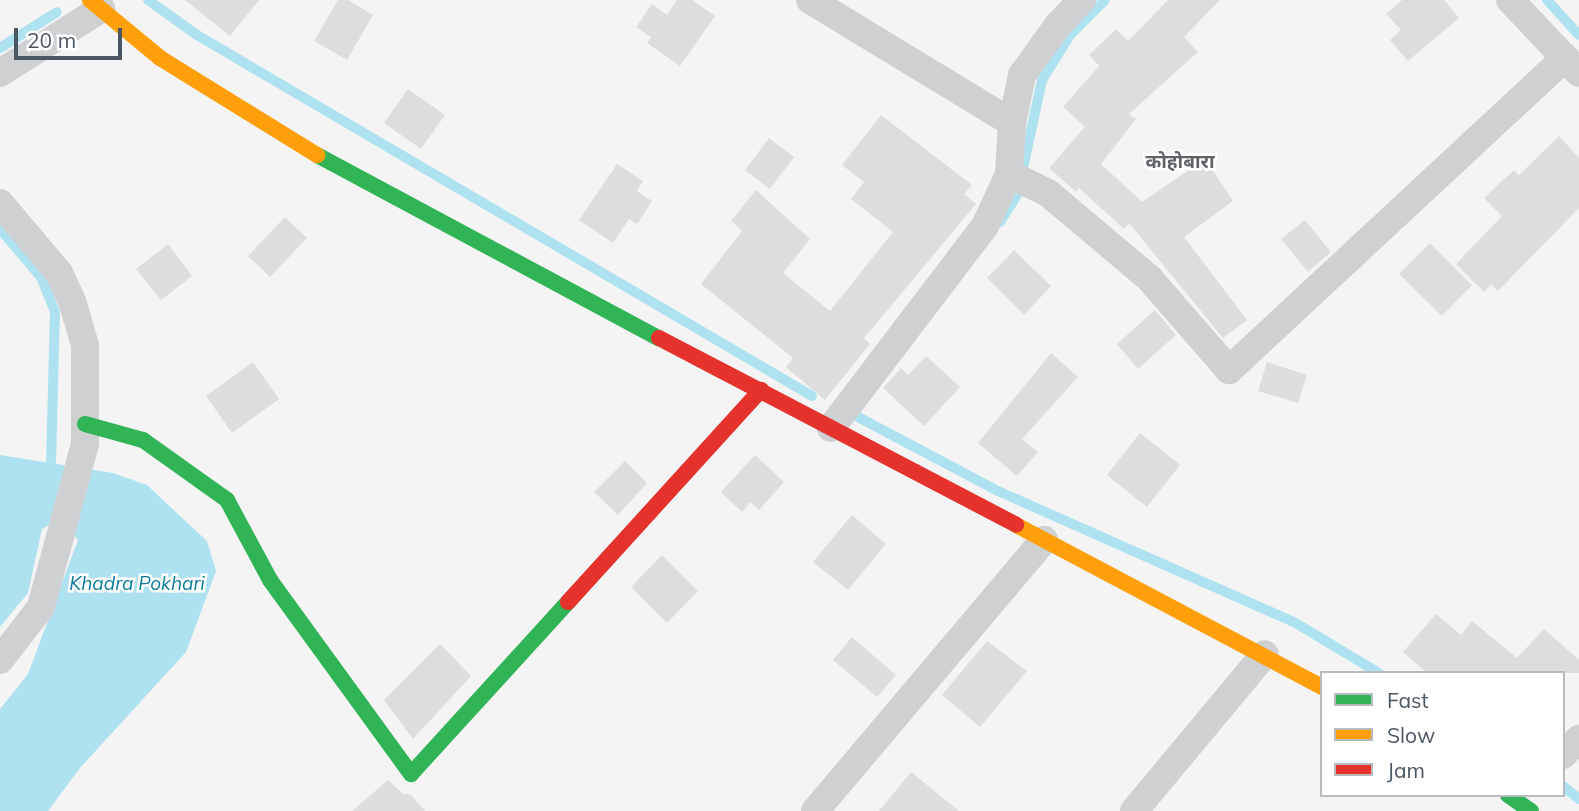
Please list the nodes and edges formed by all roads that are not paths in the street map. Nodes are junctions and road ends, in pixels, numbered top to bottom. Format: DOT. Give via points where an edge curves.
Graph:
graph roads {
  1 [pos="810,0"];
  2 [pos="1082,0"];
  3 [pos="1510,0"];
  4 [pos="96,4"];
  5 [pos="1572,66"];
  6 [pos="0,73"];
  7 [pos="1012,123"];
  8 [pos="1009,174"];
  9 [pos="0,203"];
  10 [pos="761,390"];
  11 [pos="831,428"];
  12 [pos="85,434"];
  13 [pos="1044,540"];
  14 [pos="1265,654"];
  15 [pos="0,660"];
  16 [pos="1320,686"];
  17 [pos="1579,739"];
  18 [pos="1565,753"];
  19 [pos="815,811"];
  20 [pos="1134,811"];
  1 -- 7 [label="street"];
  2 -- 7 [label="street" via="1022,75"];
  3 -- 5 [label="street"];
  4 -- 6 [label="street"];
  4 -- 10 [label="street" via="160,58 343,171"];
  5 -- 8 [label="street" via="1229,370 1149,278 1048,193"];
  7 -- 8 [label="street"];
  8 -- 11 [label="street" via="985,226"];
  9 -- 12 [label="street" via="59,274 72,301 85,345"];
  10 -- 11 [label="street"];
  10 -- 12 [label="street" via="411,774 270,580 227,500 143,440"];
  11 -- 13 [label="street"];
  12 -- 15 [label="street" via="41,607"];
  13 -- 14 [label="street"];
  13 -- 19 [label="street"];
  14 -- 16 [label="street"];
  14 -- 20 [label="street"];
  17 -- 18 [label="street"];
}
